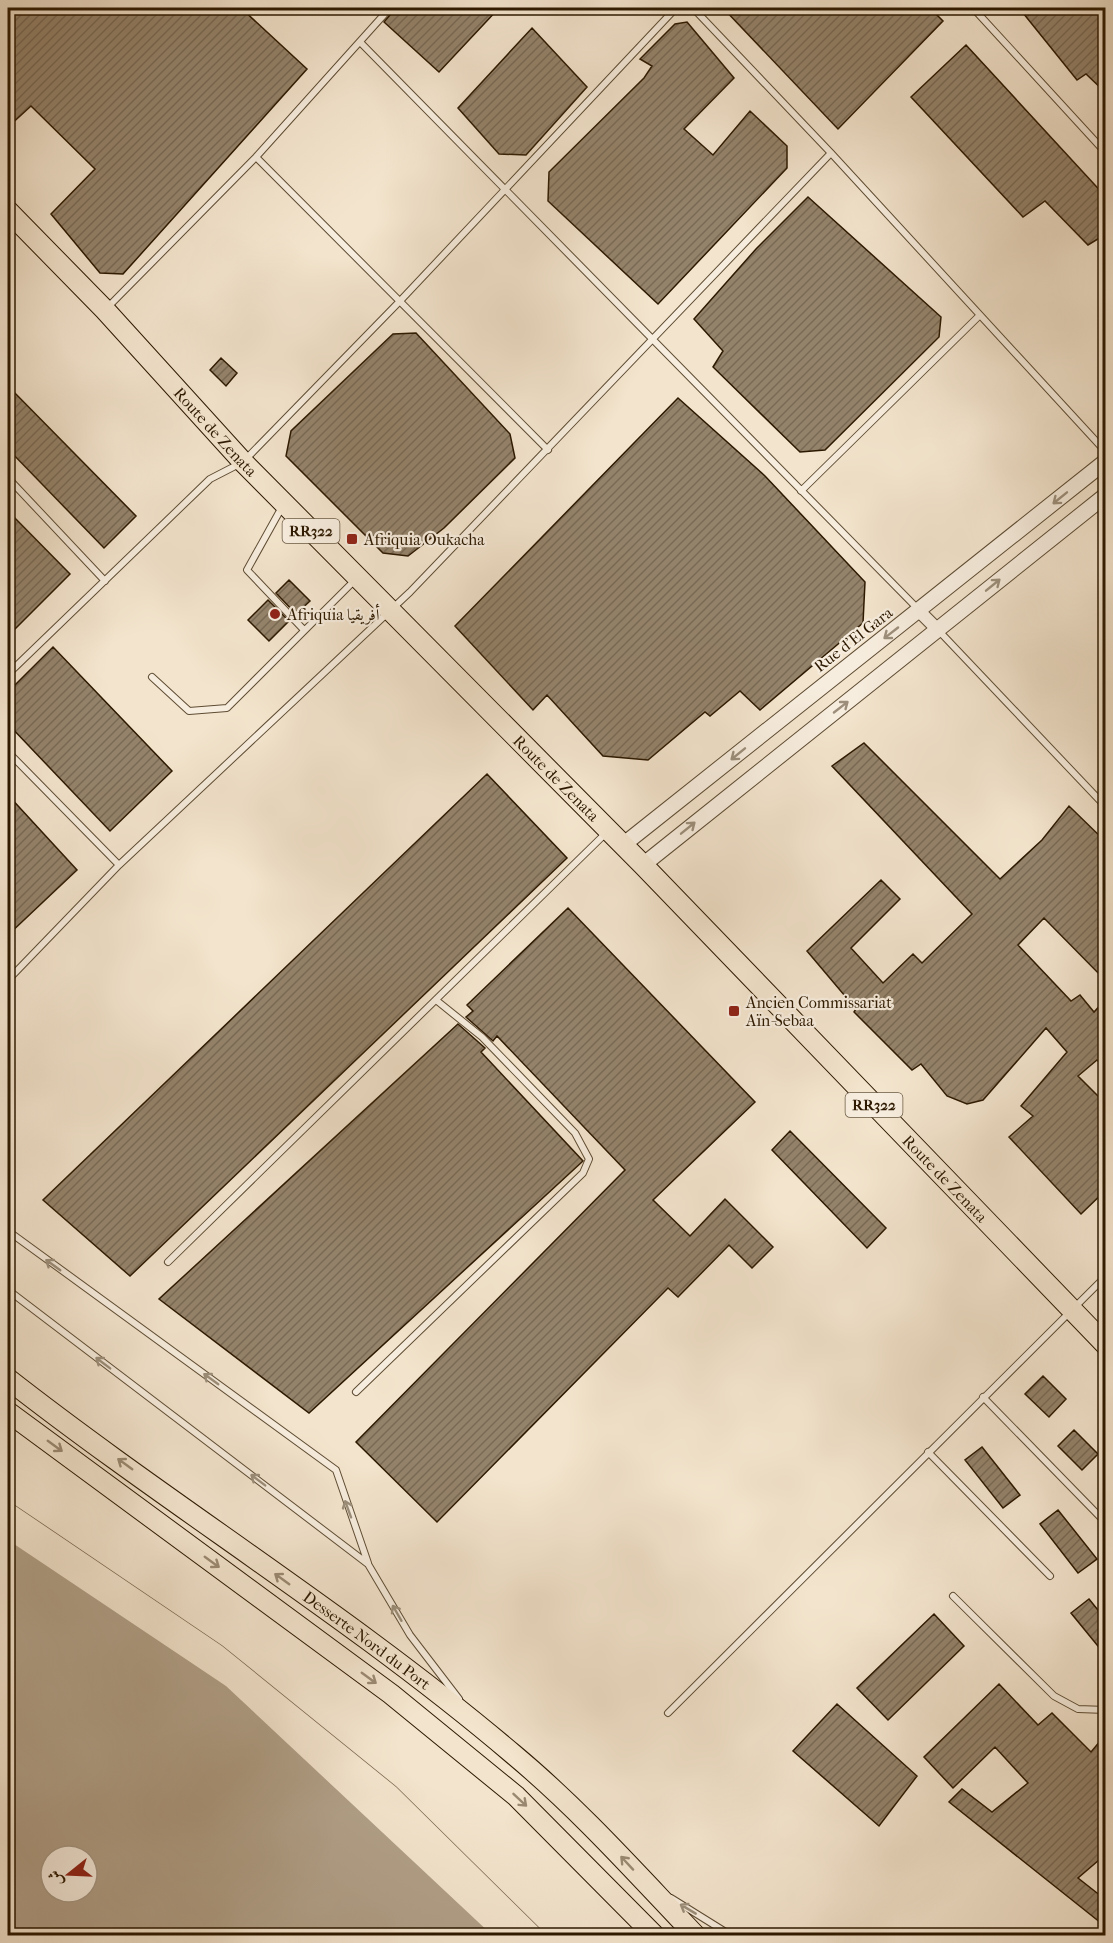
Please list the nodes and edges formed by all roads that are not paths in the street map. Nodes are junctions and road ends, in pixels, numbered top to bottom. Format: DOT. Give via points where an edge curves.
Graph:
graph roads {
  1 [pos="390,8"];
  2 [pos="676,8"];
  3 [pos="693,8"];
  4 [pos="973,8"];
  5 [pos="360,42"];
  6 [pos="831,153"];
  7 [pos="1106,153"];
  8 [pos="256,157"];
  9 [pos="506,189"];
  10 [pos="8,211"];
  11 [pos="399,301"];
  12 [pos="105,310"];
  13 [pos="980,315"];
  14 [pos="653,341"];
  15 [pos="548,450"];
  16 [pos="1106,452"];
  17 [pos="1106,461"];
  18 [pos="243,462"];
  19 [pos="8,478"];
  20 [pos="801,491"];
  21 [pos="1106,495"];
  22 [pos="284,503"];
  23 [pos="357,578"];
  24 [pos="105,581"];
  25 [pos="390,611"];
  26 [pos="920,611"];
  27 [pos="304,630"];
  28 [pos="938,630"];
  29 [pos="8,674"];
  30 [pos="152,677"];
  31 [pos="8,752"];
  32 [pos="1106,807"];
  33 [pos="608,830"];
  34 [pos="623,845"];
  35 [pos="119,865"];
  36 [pos="643,865"];
  37 [pos="8,980"];
  38 [pos="436,1000"];
  39 [pos="8,1232"];
  40 [pos="168,1262"];
  41 [pos="1106,1276"];
  42 [pos="8,1290"];
  43 [pos="1070,1309"];
  44 [pos="1106,1345"];
  45 [pos="8,1379"];
  46 [pos="356,1392"];
  47 [pos="983,1397"];
  48 [pos="8,1412"];
  49 [pos="928,1452"];
  50 [pos="1105,1522"];
  51 [pos="368,1564"];
  52 [pos="1050,1576"];
  53 [pos="953,1596"];
  54 [pos="1106,1710"];
  55 [pos="668,1713"];
  56 [pos="481,1728"];
  57 [pos="645,1882"];
  58 [pos="655,1935"];
  59 [pos="696,1935"];
  60 [pos="732,1935"];
  1 -- 5 [label="lane"];
  2 -- 9 [label="lane"];
  3 -- 6 [label="lane"];
  4 -- 7 [label="lane"];
  5 -- 8 [label="lane"];
  5 -- 9 [label="lane"];
  6 -- 13 [label="lane"];
  6 -- 14 [label="lane"];
  8 -- 11 [label="lane"];
  8 -- 12 [label="lane"];
  9 -- 11 [label="lane"];
  9 -- 14 [label="lane"];
  10 -- 12 [label="main road, Route de Zenata / RR322"];
  11 -- 15 [label="lane"];
  11 -- 18 [label="lane"];
  12 -- 18 [label="main road, Route de Zenata / RR322"];
  13 -- 16 [label="lane"];
  13 -- 20 [label="lane"];
  14 -- 15 [label="lane"];
  14 -- 20 [label="lane"];
  15 -- 25 [label="lane"];
  17 -- 26 [label="street, Rue d'El Gara, one-way"];
  18 -- 22 [label="main road, Route de Zenata / RR322"];
  18 -- 24 [label="lane" via="210,479"];
  19 -- 24 [label="lane"];
  20 -- 26 [label="lane"];
  28 -- 21 [label="street, one-way"];
  22 -- 23 [label="main road, Route de Zenata / RR322"];
  22 -- 27 [label="lane" via="247,570"];
  23 -- 25 [label="main road, Route de Zenata / RR322"];
  23 -- 27 [label="lane"];
  24 -- 29 [label="lane"];
  25 -- 33 [label="main road, Route de Zenata / RR322"];
  25 -- 35 [label="lane"];
  26 -- 28 [label="street"];
  26 -- 34 [label="street, Rue d'El Gara, one-way"];
  27 -- 30 [label="lane" via="227,708 189,711"];
  28 -- 32 [label="lane"];
  36 -- 28 [label="street, one-way"];
  31 -- 35 [label="lane"];
  33 -- 34 [label="main road, Route de Zenata / RR322"];
  33 -- 38 [label="lane"];
  34 -- 36 [label="main road, Route de Zenata / RR322"];
  35 -- 37 [label="lane"];
  36 -- 43 [label="main road, Route de Zenata / RR322"];
  38 -- 40 [label="lane"];
  38 -- 46 [label="lane" via="482,1037 575,1133 589,1159 583,1173"];
  51 -- 39 [label="lane, one-way" via="336,1470"];
  41 -- 43 [label="lane"];
  51 -- 42 [label="lane, one-way"];
  43 -- 44 [label="main road, Route de Zenata / RR322"];
  43 -- 47 [label="lane"];
  56 -- 45 [label="main road, Desserte Nord du Port, one-way" via="426,1683"];
  47 -- 49 [label="lane"];
  47 -- 50 [label="lane"];
  48 -- 58 [label="main road, Desserte Nord du Port, one-way" via="392,1694 516,1796"];
  49 -- 52 [label="lane"];
  49 -- 55 [label="lane"];
  56 -- 51 [label="lane, one-way" via="410,1635"];
  53 -- 54 [label="lane" via="1054,1696 1078,1709"];
  57 -- 56 [label="main road, Desserte Nord du Port, one-way" via="583,1817"];
  57 -- 59 [label="main road, Desserte Nord du Port"];
  60 -- 57 [label="lane, one-way"];
}
